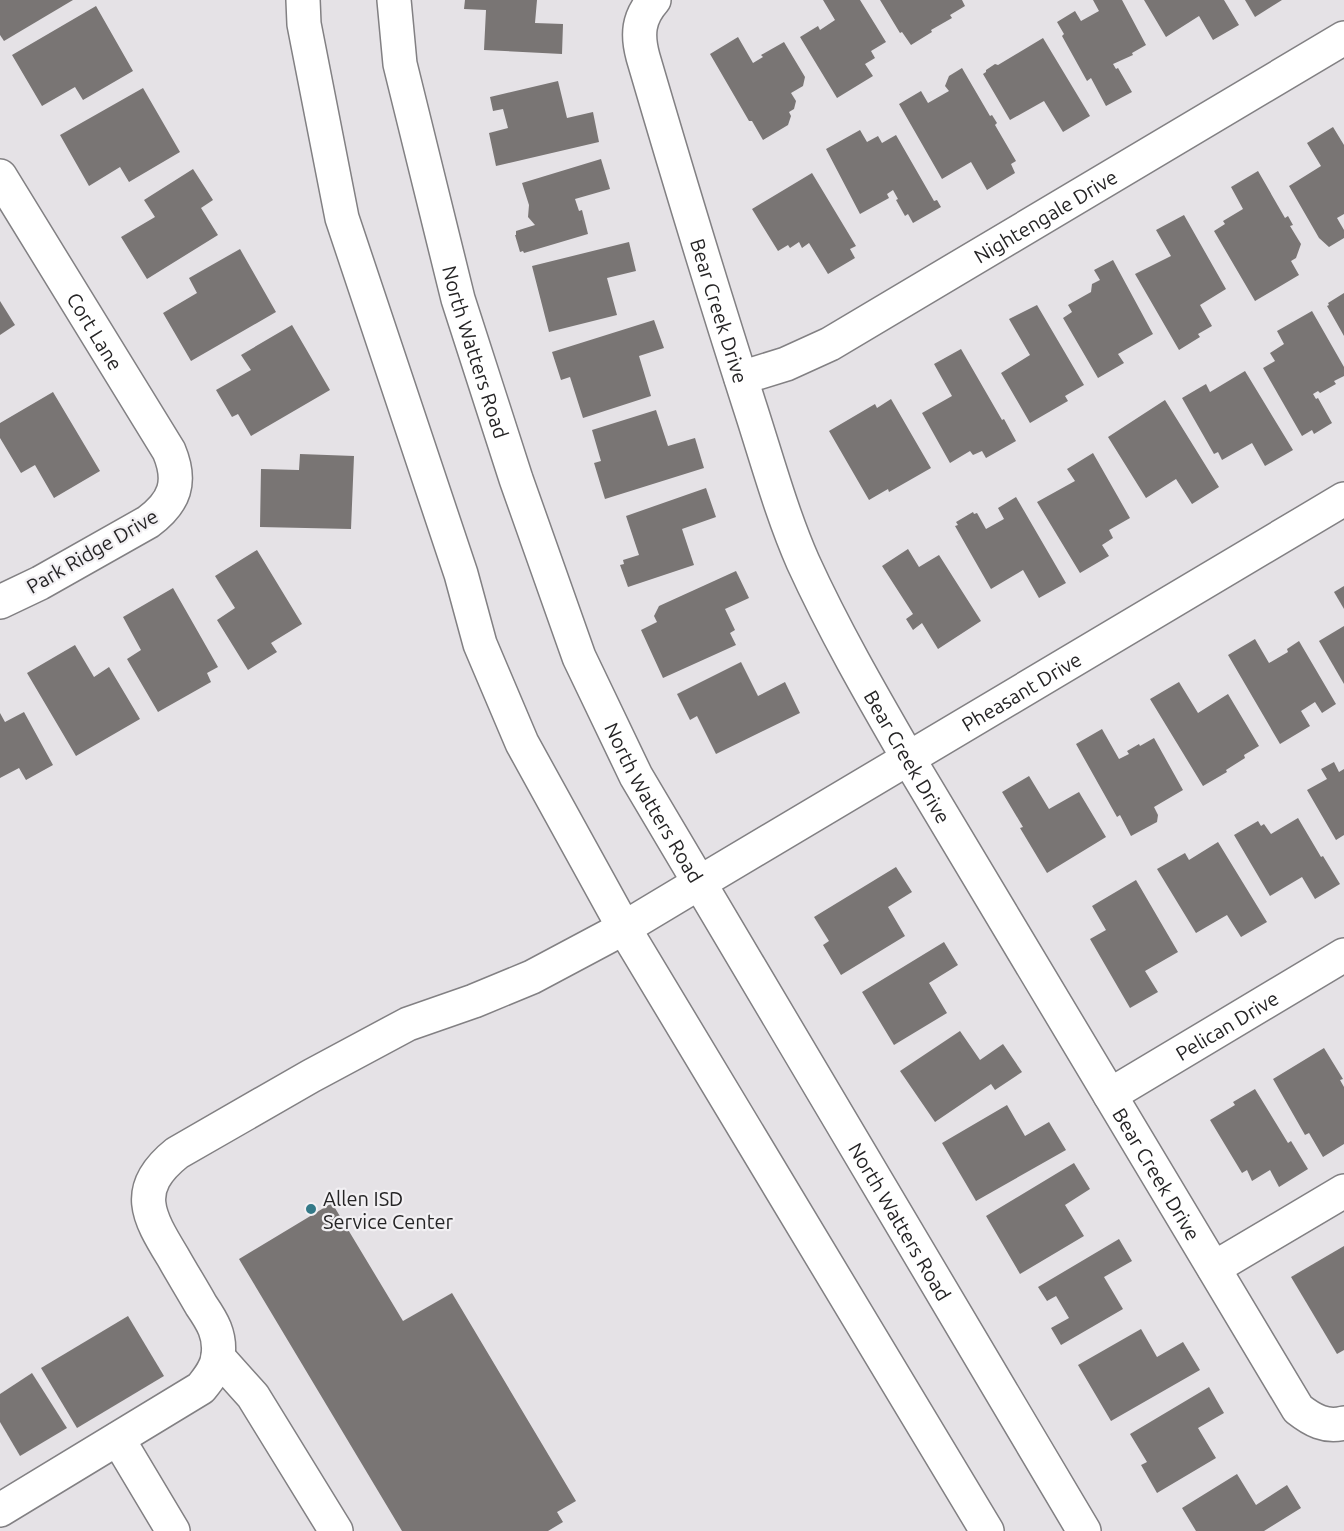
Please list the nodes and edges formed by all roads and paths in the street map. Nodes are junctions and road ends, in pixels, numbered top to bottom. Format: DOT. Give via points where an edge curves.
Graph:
graph roads {
  1 [pos="303,0"];
  2 [pos="394,0"];
  3 [pos="648,9"];
  4 [pos="1344,38"];
  5 [pos="0,176"];
  6 [pos="741,378"];
  7 [pos="174,490"];
  8 [pos="1344,499"];
  9 [pos="0,602"];
  10 [pos="908,758"];
  11 [pos="699,883"];
  12 [pos="624,928"];
  13 [pos="1344,955"];
  14 [pos="1110,1095"];
  15 [pos="1344,1191"];
  16 [pos="1214,1268"];
  17 [pos="218,1357"];
  18 [pos="1334,1423"];
  19 [pos="118,1439"];
  20 [pos="0,1510"];
  21 [pos="173,1531"];
  22 [pos="336,1531"];
  23 [pos="987,1531"];
  24 [pos="1084,1531"];
  1 -- 12 [label="street" via="304,24 342,218 461,574 480,644 522,743"];
  2 -- 11 [label="street, North Watters Road" via="399,64 453,277 516,479 579,657 636,776"];
  3 -- 6 [label="street, Bear Creek Drive" via="639,32 640,49"];
  4 -- 6 [label="street, Nightengale Drive" via="830,344"];
  5 -- 7 [label="street, Cort Lane" via="169,451 175,466"];
  6 -- 10 [label="street, Bear Creek Drive" via="802,560 866,686"];
  7 -- 9 [label="street, Park Ridge Drive" via="162,512 148,522"];
  8 -- 10 [label="street, Pheasant Drive"];
  10 -- 11 [label="street, Pheasant Drive"];
  10 -- 14 [label="street, Bear Creek Drive"];
  11 -- 12 [label="street, Pheasant Drive"];
  11 -- 24 [label="street, North Watters Road"];
  12 -- 17 [label="street, Pheasant Drive" via="532,977 408,1024 163,1164 148,1198 150,1216 214,1322 219,1339"];
  12 -- 23 [label="street"];
  13 -- 14 [label="street, Pelican Drive"];
  14 -- 16 [label="street, Bear Creek Drive"];
  15 -- 16 [label="street"];
  16 -- 18 [label="street, Bear Creek Drive" via="1298,1409 1309,1418"];
  17 -- 19 [label="street" via="201,1388"];
  17 -- 22 [label="street" via="253,1396"];
  19 -- 20 [label="street"];
  19 -- 21 [label="street"];
}
